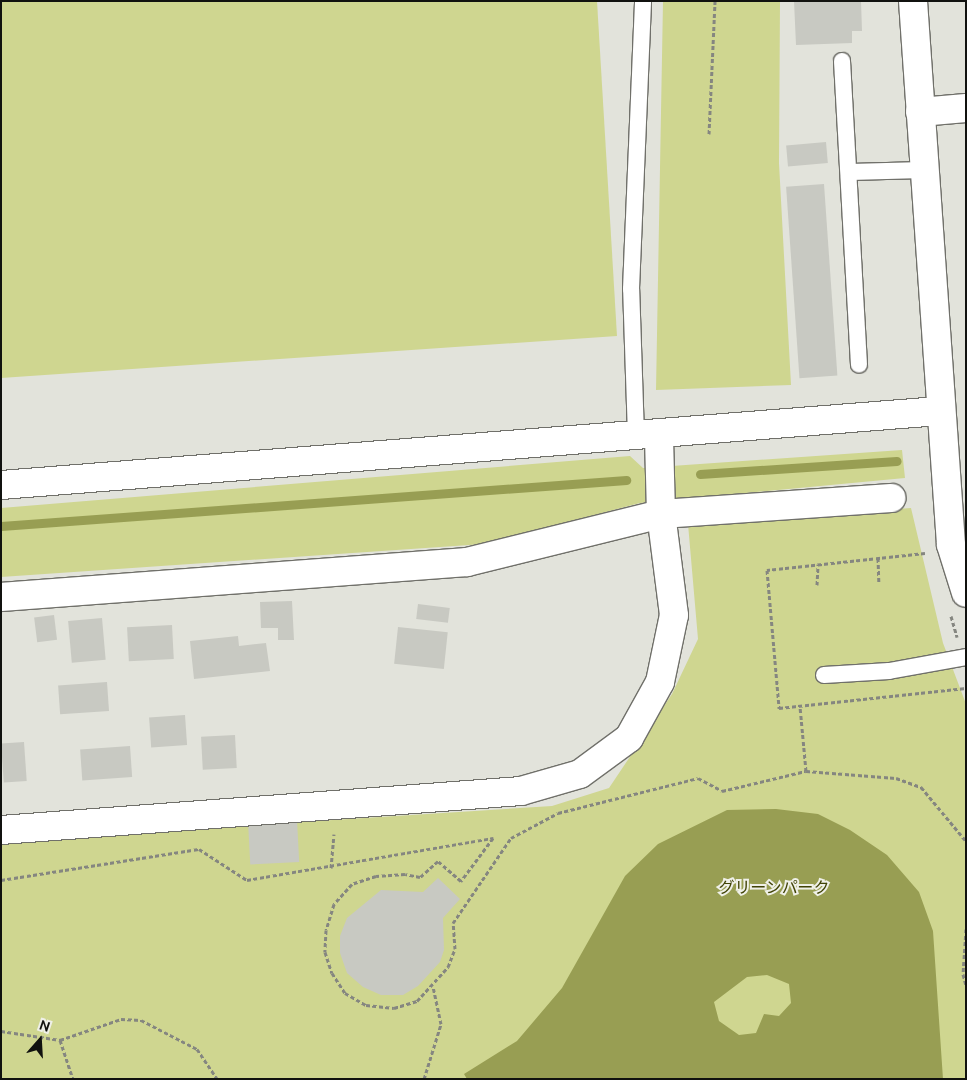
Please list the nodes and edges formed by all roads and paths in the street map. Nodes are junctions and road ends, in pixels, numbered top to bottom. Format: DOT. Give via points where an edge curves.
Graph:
graph roads {
  1 [pos="642,1"];
  2 [pos="715,1"];
  3 [pos="913,1"];
  4 [pos="842,61"];
  5 [pos="966,108"];
  6 [pos="920,112"];
  7 [pos="709,134"];
  8 [pos="924,170"];
  9 [pos="848,172"];
  10 [pos="859,365"];
  11 [pos="940,411"];
  12 [pos="647,436"];
  13 [pos="956,477"];
  14 [pos="1,485"];
  15 [pos="891,498"];
  16 [pos="661,514"];
  17 [pos="933,552"];
  18 [pos="878,558"];
  19 [pos="818,564"];
  20 [pos="879,582"];
  21 [pos="817,585"];
  22 [pos="966,593"];
  23 [pos="1,597"];
  24 [pos="966,657"];
  25 [pos="824,675"];
  26 [pos="966,688"];
  27 [pos="800,706"];
  28 [pos="806,771"];
  29 [pos="337,807"];
  30 [pos="1,830"];
  31 [pos="966,842"];
  32 [pos="330,868"];
  33 [pos="1,880"];
  34 [pos="966,929"];
  35 [pos="966,985"];
  36 [pos="433,987"];
  37 [pos="1,1031"];
  38 [pos="60,1040"];
  39 [pos="73,1079"];
  40 [pos="216,1079"];
  41 [pos="424,1079"];
  1 -- 12 [label="lane" via="631,289"];
  2 -- 7 [label="path"];
  3 -- 6 [label="street"];
  4 -- 9 [label="lane"];
  5 -- 6 [label="street"];
  6 -- 8 [label="street"];
  8 -- 9 [label="lane"];
  8 -- 11 [label="street"];
  9 -- 10 [label="lane"];
  11 -- 12 [label="street"];
  11 -- 13 [label="street"];
  12 -- 14 [label="street"];
  12 -- 16 [label="street"];
  13 -- 22 [label="street" via="951,545"];
  15 -- 16 [label="street"];
  16 -- 23 [label="street" via="467,562"];
  16 -- 29 [label="street" via="674,615 660,682 629,738 580,774 521,791"];
  17 -- 18 [label="path"];
  18 -- 19 [label="path"];
  18 -- 20 [label="path"];
  19 -- 21 [label="path"];
  19 -- 27 [label="path" via="767,570 779,708"];
  24 -- 25 [label="lane" via="889,671"];
  26 -- 27 [label="path"];
  27 -- 28 [label="path"];
  28 -- 31 [label="path" via="896,778 921,787"];
  28 -- 36 [label="path" via="722,791 698,778 558,812 535,823 511,838 452,923 454,949 448,966"];
  29 -- 30 [label="street"];
  29 -- 32 [label="path"];
  32 -- 33 [label="path" via="247,880 199,849"];
  32 -- 36 [label="path" via="493,838 461,881 438,861 420,878 405,874 376,876 352,884 334,904 326,930 325,952 332,974 345,993 366,1004 394,1008 417,1001"];
  34 -- 35 [label="path" via="963,974"];
  36 -- 41 [label="path" via="441,1024"];
  37 -- 38 [label="path"];
  38 -- 39 [label="path"];
  38 -- 40 [label="path" via="121,1019 141,1020 197,1049"];
}
